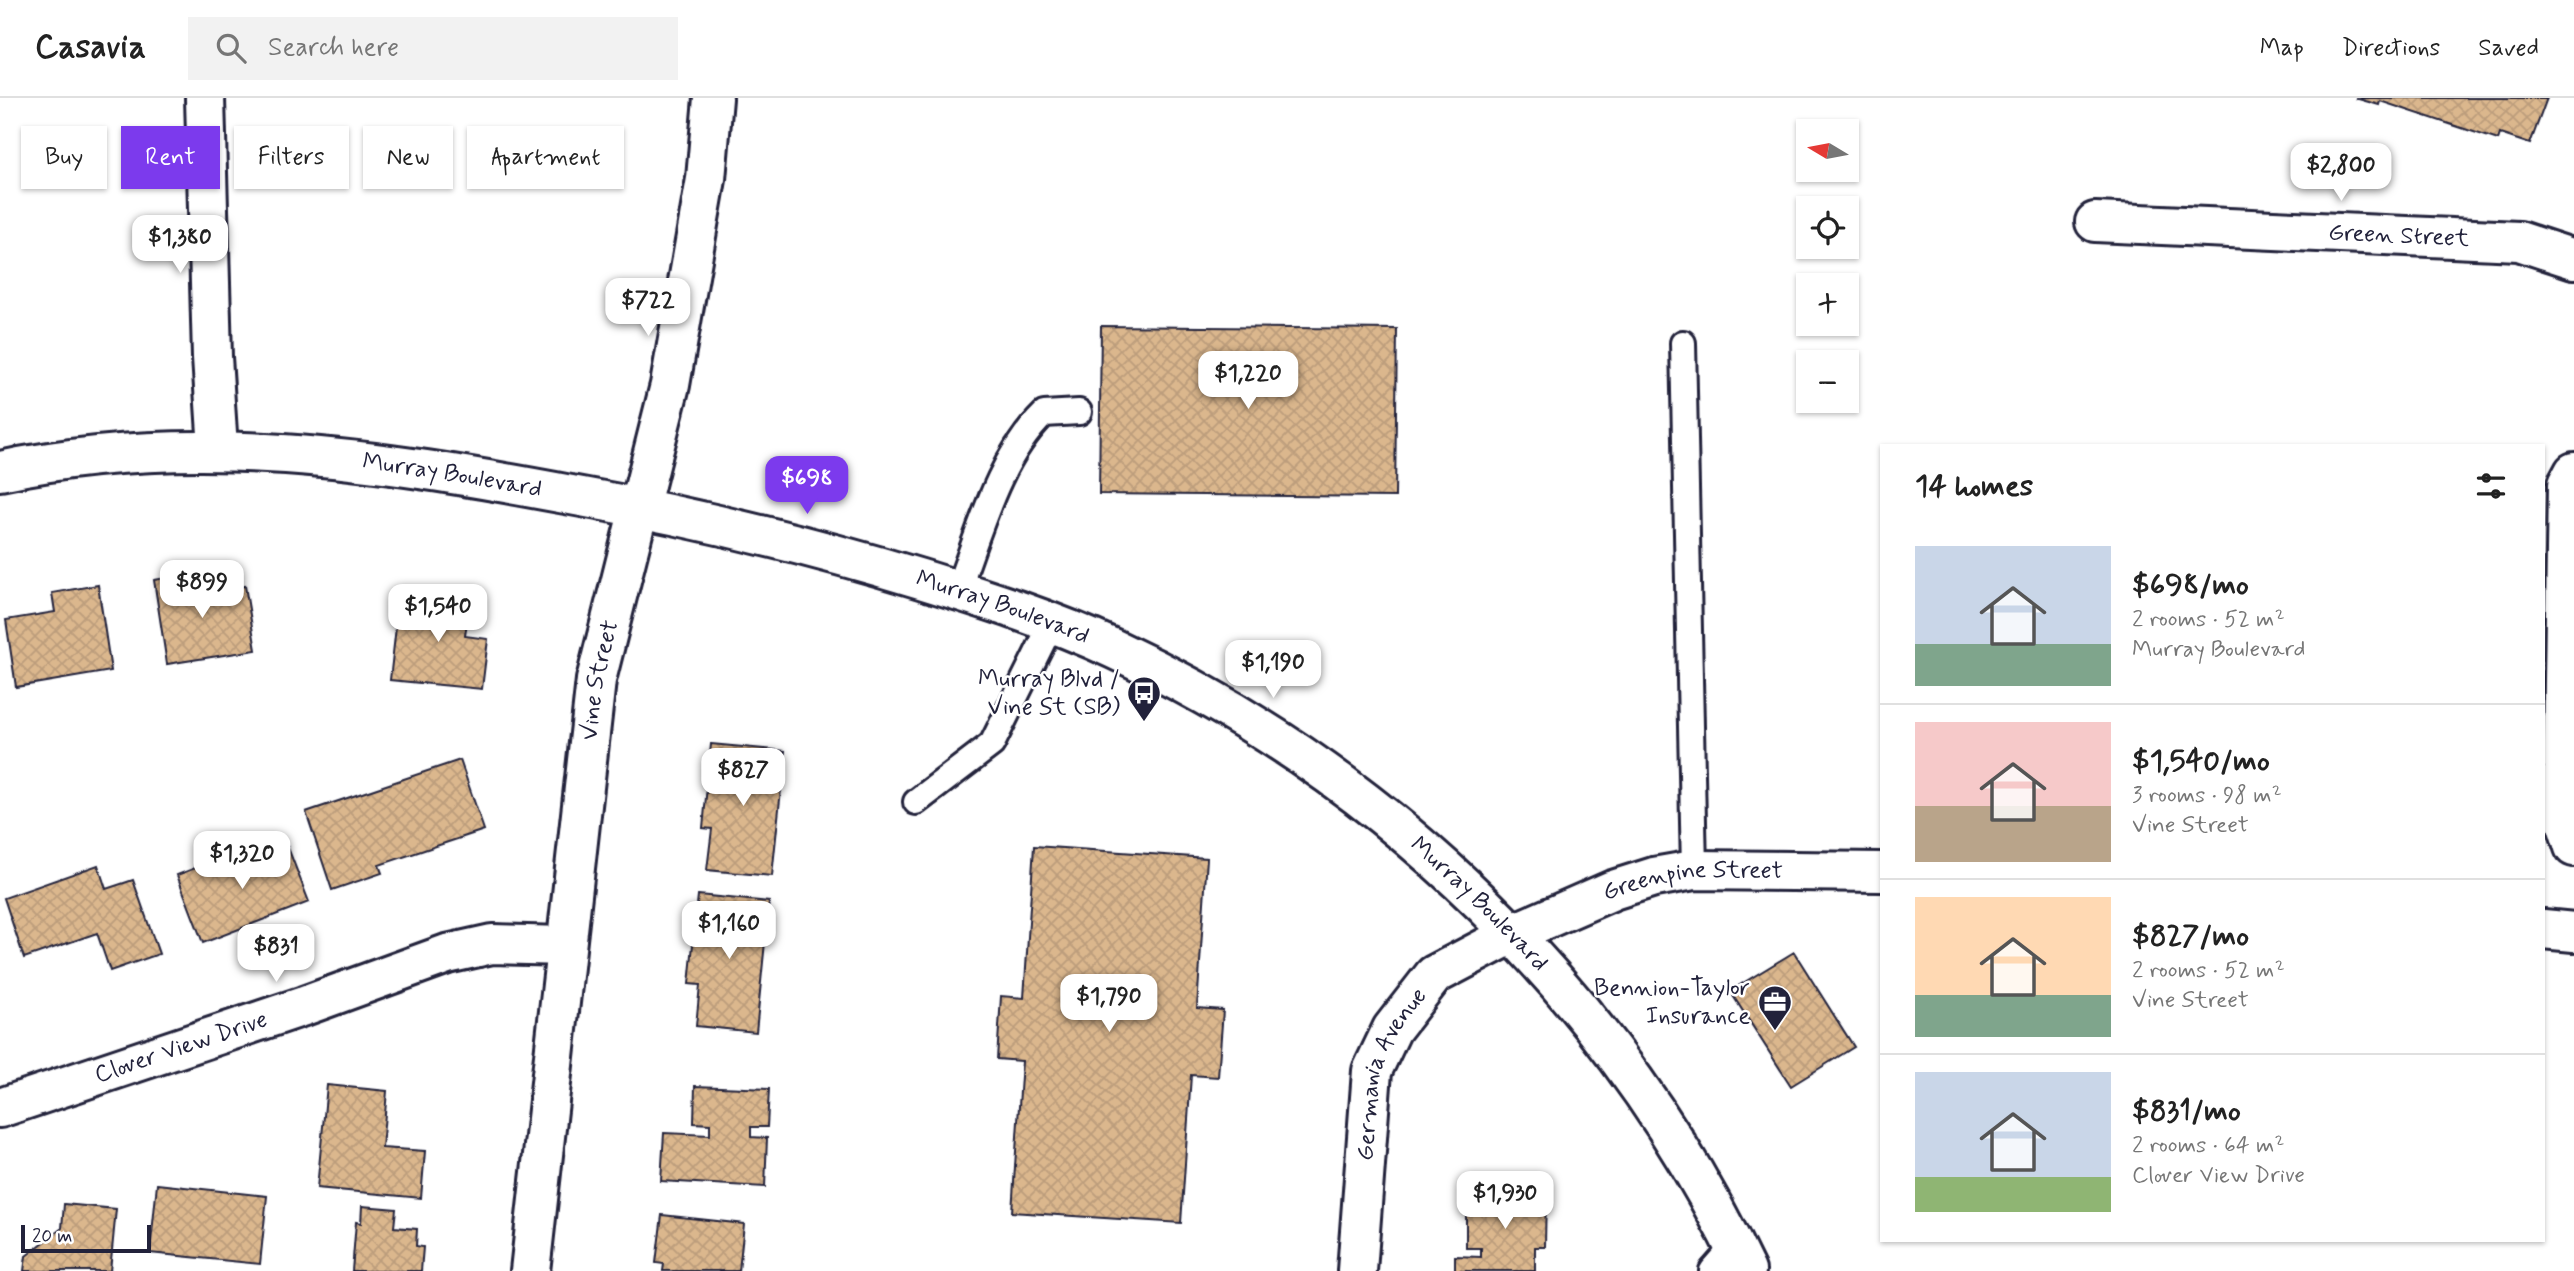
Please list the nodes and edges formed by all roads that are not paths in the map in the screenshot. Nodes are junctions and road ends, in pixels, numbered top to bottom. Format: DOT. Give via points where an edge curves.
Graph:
graph roads {
  1 [pos="205,98"];
  2 [pos="713,98"];
  3 [pos="2095,222"];
  4 [pos="2574,259"];
  5 [pos="1683,343"];
  6 [pos="1080,412"];
  7 [pos="218,449"];
  8 [pos="0,471"];
  9 [pos="2574,472"];
  10 [pos="640,507"];
  11 [pos="957,591"];
  12 [pos="1052,623"];
  13 [pos="916,803"];
  14 [pos="2574,847"];
  15 [pos="1694,870"];
  16 [pos="1880,872"];
  17 [pos="2545,929"];
  18 [pos="2574,932"];
  19 [pos="1514,933"];
  20 [pos="564,946"];
  21 [pos="0,1108"];
  22 [pos="1731,1263"];
  23 [pos="530,1271"];
  24 [pos="1357,1271"];
  1 -- 7 [label="street"];
  2 -- 10 [label="street, Vine Street" via="706,179 673,371"];
  3 -- 4 [label="street, Green Street" via="2519,241"];
  5 -- 15 [label="lane"];
  6 -- 11 [label="lane" via="1044,414 1025,432 1009,459"];
  7 -- 8 [label="street, Murray Boulevard" via="161,449"];
  7 -- 10 [label="street, Murray Boulevard" via="360,460"];
  9 -- 14 [label="street" via="2567,485 2562,809"];
  10 -- 11 [label="street, Murray Boulevard" via="849,558"];
  10 -- 20 [label="street, Vine Street" via="596,680"];
  11 -- 12 [label="street, Murray Boulevard"];
  12 -- 13 [label="lane" via="992,744"];
  12 -- 19 [label="street, Murray Boulevard" via="1176,679 1278,738 1446,867"];
  15 -- 16 [label="street, Greenpine Street"];
  15 -- 19 [label="street, Greenpine Street" via="1613,890"];
  17 -- 18 [label="street"];
  19 -- 22 [label="street, Murray Boulevard" via="1562,987 1660,1118"];
  19 -- 24 [label="street, Germania Avenue" via="1434,975 1381,1049 1369,1089"];
  20 -- 21 [label="street, Clover View Drive" via="492,944 447,954"];
  20 -- 23 [label="street, Vine Street"];
}
